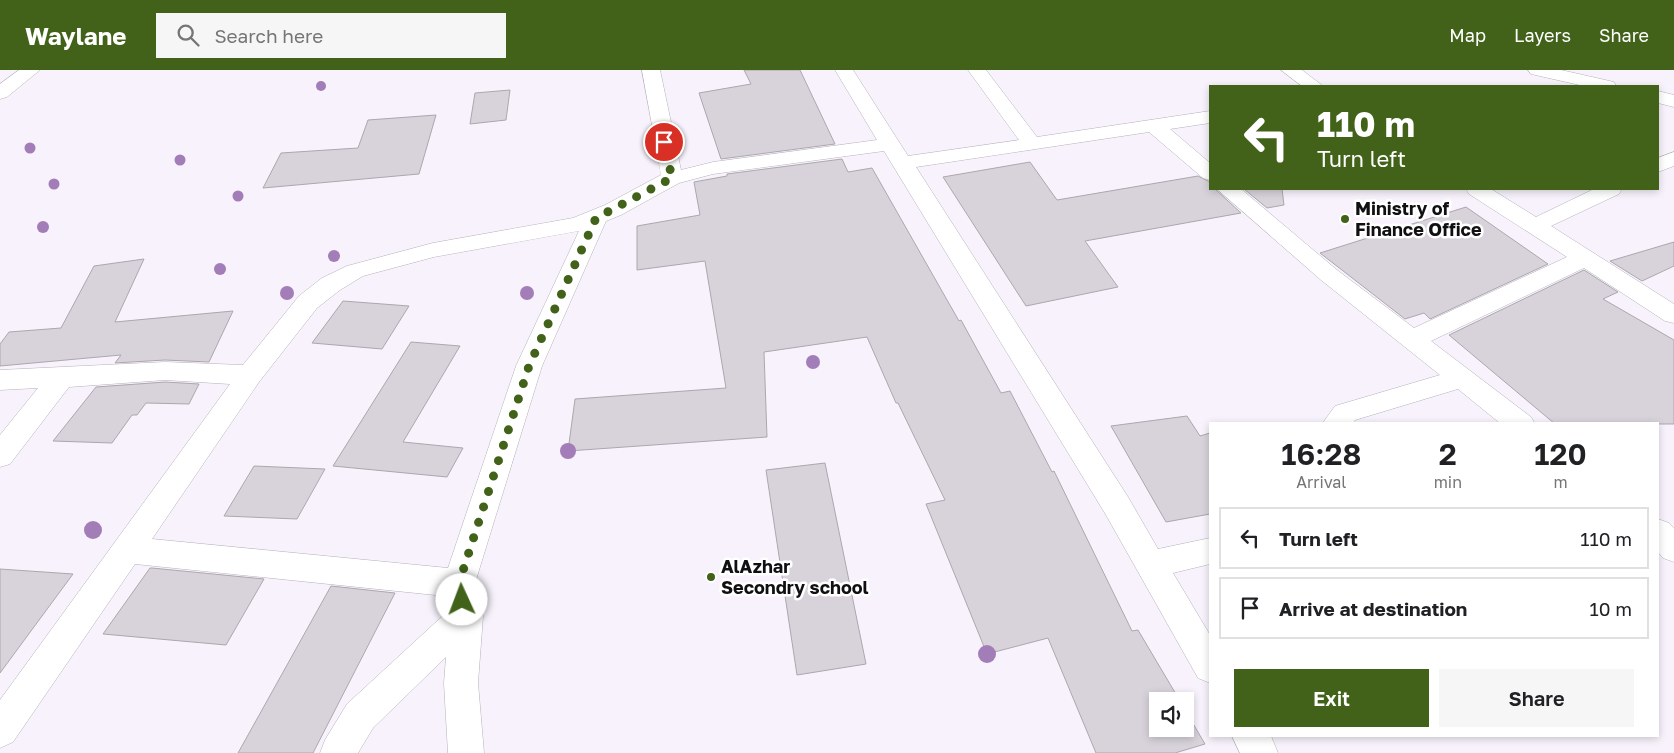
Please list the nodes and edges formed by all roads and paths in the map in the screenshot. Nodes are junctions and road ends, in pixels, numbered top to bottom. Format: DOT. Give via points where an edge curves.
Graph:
graph roads {
  1 [pos="31,70"];
  2 [pos="651,70"];
  3 [pos="844,70"];
  4 [pos="977,70"];
  5 [pos="1290,70"];
  6 [pos="1537,70"];
  7 [pos="1312,85"];
  8 [pos="1603,85"];
  9 [pos="0,93"];
  10 [pos="1659,97"];
  11 [pos="1674,101"];
  12 [pos="1209,117"];
  13 [pos="1154,126"];
  14 [pos="1032,144"];
  15 [pos="896,153"];
  16 [pos="1674,158"];
  17 [pos="1659,166"];
  18 [pos="1209,173"];
  19 [pos="672,178"];
  20 [pos="1229,190"];
  21 [pos="1479,190"];
  22 [pos="1609,190"];
  23 [pos="596,218"];
  24 [pos="1536,225"];
  25 [pos="1585,258"];
  26 [pos="1674,316"];
  27 [pos="1413,339"];
  28 [pos="250,374"];
  29 [pos="61,378"];
  30 [pos="1462,378"];
  31 [pos="0,380"];
  32 [pos="1338,422"];
  33 [pos="1518,422"];
  34 [pos="0,456"];
  35 [pos="1659,533"];
  36 [pos="1674,549"];
  37 [pos="127,550"];
  38 [pos="1209,551"];
  39 [pos="1150,564"];
  40 [pos="459,583"];
  41 [pos="466,616"];
  42 [pos="1209,665"];
  43 [pos="0,730"];
  44 [pos="1251,737"];
  45 [pos="338,753"];
  46 [pos="466,753"];
  47 [pos="1260,753"];
  1 -- 9 [label="street"];
  2 -- 19 [label="street"];
  3 -- 15 [label="street"];
  4 -- 14 [label="street"];
  5 -- 7 [label="street"];
  6 -- 8 [label="street"];
  10 -- 11 [label="street"];
  12 -- 13 [label="street"];
  13 -- 14 [label="street"];
  13 -- 18 [label="street"];
  14 -- 15 [label="street"];
  15 -- 19 [label="street" via="713,168"];
  15 -- 39 [label="street"];
  16 -- 17 [label="street"];
  19 -- 23 [label="street"];
  20 -- 27 [label="street" via="1329,275"];
  21 -- 24 [label="street"];
  22 -- 24 [label="street"];
  23 -- 28 [label="street" via="433,250 355,271 308,302"];
  23 -- 40 [label="street" via="529,366"];
  24 -- 25 [label="street"];
  25 -- 26 [label="street"];
  25 -- 27 [label="street"];
  27 -- 30 [label="street"];
  28 -- 29 [label="street" via="166,371"];
  28 -- 37 [label="street"];
  29 -- 31 [label="street"];
  29 -- 34 [label="street"];
  30 -- 32 [label="street" via="1345,413"];
  30 -- 33 [label="street"];
  35 -- 36 [label="street"];
  37 -- 40 [label="street"];
  37 -- 43 [label="street"];
  38 -- 39 [label="street"];
  39 -- 42 [label="street"];
  40 -- 41 [label="street"];
  41 -- 45 [label="street" via="360,716"];
  41 -- 46 [label="street" via="461,683"];
  44 -- 47 [label="street"];
}
